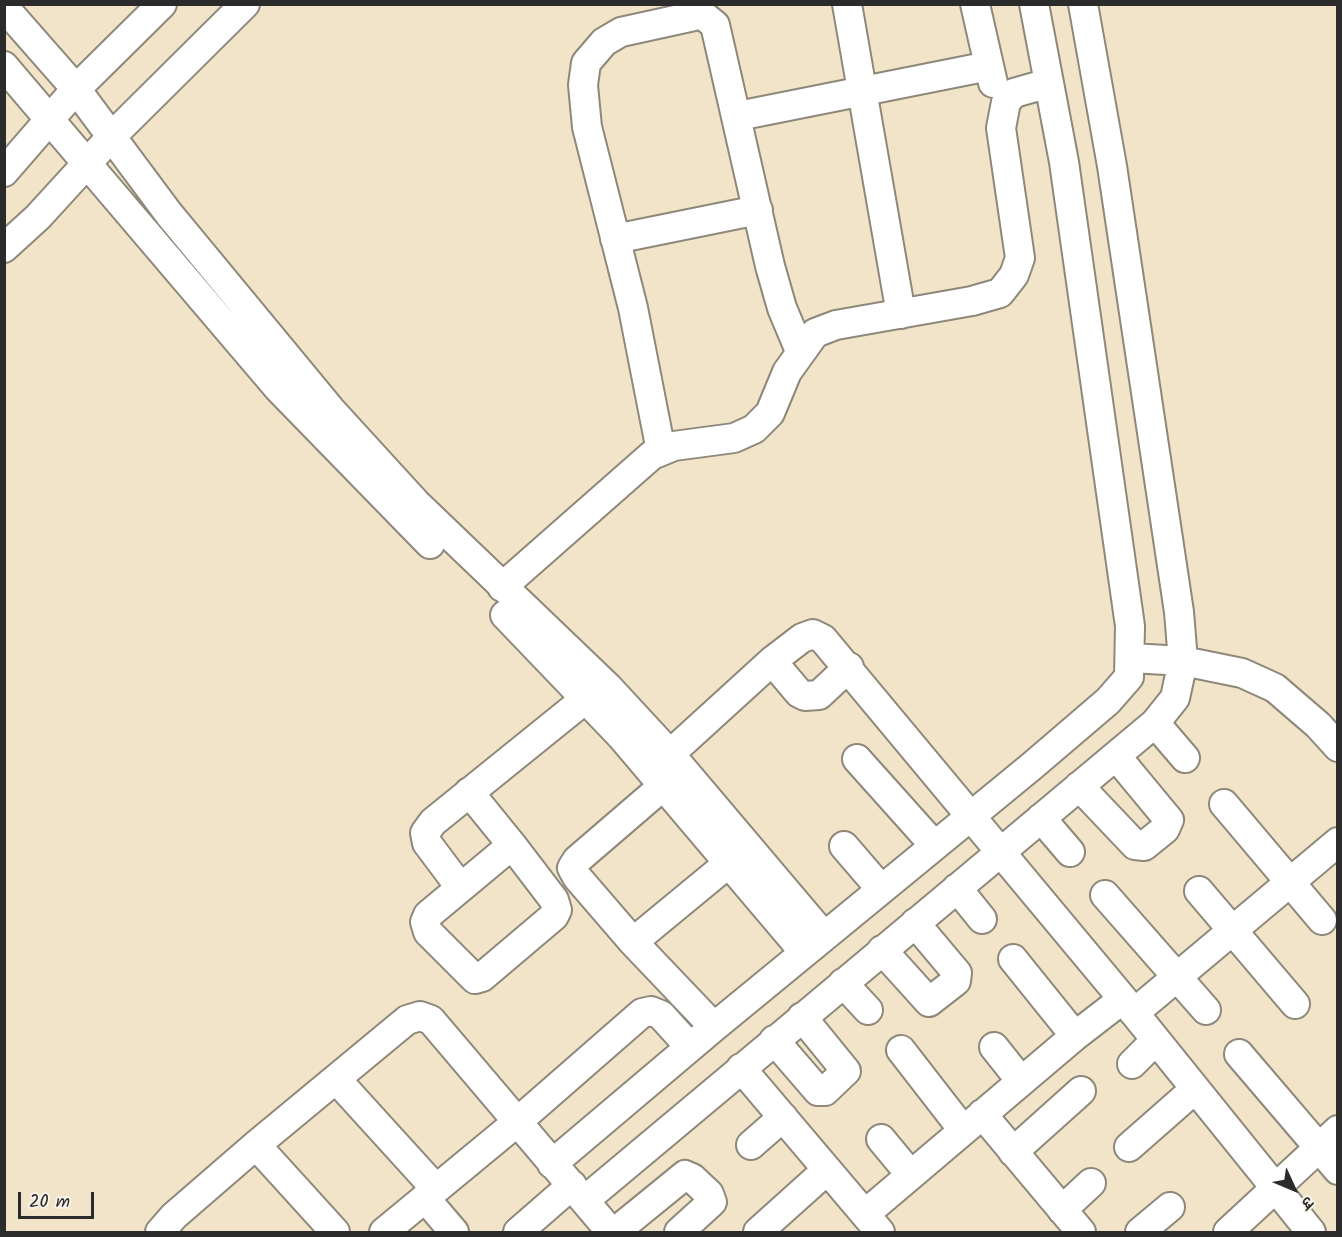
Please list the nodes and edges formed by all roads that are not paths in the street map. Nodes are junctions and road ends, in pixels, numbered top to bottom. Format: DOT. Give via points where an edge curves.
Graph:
graph roads {
  1 [pos="162,4"];
  2 [pos="244,4"];
  3 [pos="847,4"];
  4 [pos="975,4"];
  5 [pos="1034,4"];
  6 [pos="1083,4"];
  7 [pos="4,7"];
  8 [pos="699,8"];
  9 [pos="4,66"];
  10 [pos="989,66"];
  11 [pos="1049,83"];
  12 [pos="76,89"];
  13 [pos="862,93"];
  14 [pos="1004,114"];
  15 [pos="738,116"];
  16 [pos="51,120"];
  17 [pos="112,136"];
  18 [pos="86,164"];
  19 [pos="4,172"];
  20 [pos="758,210"];
  21 [pos="615,239"];
  22 [pos="4,248"];
  23 [pos="901,314"];
  24 [pos="800,351"];
  25 [pos="661,451"];
  26 [pos="502,587"];
  27 [pos="1131,658"];
  28 [pos="771,661"];
  29 [pos="1183,661"];
  30 [pos="849,668"];
  31 [pos="584,700"];
  32 [pos="1155,723"];
  33 [pos="1338,747"];
  34 [pos="670,754"];
  35 [pos="1116,756"];
  36 [pos="1185,758"];
  37 [pos="857,759"];
  38 [pos="663,786"];
  39 [pos="1079,786"];
  40 [pos="468,792"];
  41 [pos="1224,804"];
  42 [pos="971,815"];
  43 [pos="1041,818"];
  44 [pos="1338,842"];
  45 [pos="512,845"];
  46 [pos="934,845"];
  47 [pos="844,846"];
  48 [pos="1002,852"];
  49 [pos="1070,852"];
  50 [pos="730,862"];
  51 [pos="1290,882"];
  52 [pos="460,887"];
  53 [pos="957,888"];
  54 [pos="881,889"];
  55 [pos="1198,891"];
  56 [pos="1105,895"];
  57 [pos="981,919"];
  58 [pos="1322,920"];
  59 [pos="915,923"];
  60 [pos="1232,931"];
  61 [pos="633,942"];
  62 [pos="814,944"];
  63 [pos="882,950"];
  64 [pos="1013,959"];
  65 [pos="1178,978"];
  66 [pos="843,983"];
  67 [pos="1295,1004"];
  68 [pos="1129,1006"];
  69 [pos="868,1010"];
  70 [pos="1206,1010"];
  71 [pos="802,1017"];
  72 [pos="714,1027"];
  73 [pos="1075,1036"];
  74 [pos="774,1040"];
  75 [pos="1156,1040"];
  76 [pos="690,1047"];
  77 [pos="994,1047"];
  78 [pos="901,1050"];
  79 [pos="1239,1054"];
  80 [pos="1132,1064"];
  81 [pos="741,1068"];
  82 [pos="336,1080"];
  83 [pos="1021,1081"];
  84 [pos="1195,1089"];
  85 [pos="1081,1091"];
  86 [pos="783,1117"];
  87 [pos="973,1122"];
  88 [pos="516,1123"];
  89 [pos="1328,1138"];
  90 [pos="881,1139"];
  91 [pos="256,1145"];
  92 [pos="751,1145"];
  93 [pos="1129,1147"];
  94 [pos="1013,1152"];
  95 [pos="552,1164"];
  96 [pos="827,1170"];
  97 [pos="1338,1170"];
  98 [pos="910,1174"];
  99 [pos="1091,1183"];
  100 [pos="1274,1188"];
  101 [pos="431,1194"];
  102 [pos="1170,1207"];
  103 [pos="1062,1210"];
  104 [pos="594,1217"];
  105 [pos="873,1223"];
  106 [pos="160,1233"];
  107 [pos="335,1233"];
  108 [pos="384,1233"];
  109 [pos="454,1233"];
  110 [pos="518,1233"];
  111 [pos="680,1233"];
  112 [pos="758,1233"];
  113 [pos="1081,1233"];
  114 [pos="1140,1233"];
  115 [pos="1228,1233"];
  116 [pos="1311,1233"];
  1 -- 12 [label="lane"];
  2 -- 17 [label="lane"];
  3 -- 13 [label="lane"];
  4 -- 10 [label="lane"];
  5 -- 11 [label="lane"];
  6 -- 29 [label="lane" via="1119,213"];
  7 -- 12 [label="lane"];
  8 -- 15 [label="lane" via="716,25"];
  8 -- 21 [label="lane" via="693,16 621,32 604,42 586,63 583,85 588,127"];
  9 -- 16 [label="lane"];
  10 -- 13 [label="lane"];
  10 -- 14 [label="lane"];
  11 -- 14 [label="lane" via="1014,93 1006,102"];
  11 -- 27 [label="lane" via="1064,162 1127,603"];
  12 -- 16 [label="lane"];
  12 -- 17 [label="lane"];
  13 -- 15 [label="lane"];
  13 -- 23 [label="lane"];
  14 -- 23 [label="lane" via="1001,128 1020,258 1014,275 1000,293"];
  15 -- 20 [label="lane"];
  16 -- 18 [label="lane"];
  16 -- 19 [label="lane"];
  17 -- 18 [label="lane"];
  17 -- 26 [label="lane" via="169,214 331,410 416,503"];
  18 -- 22 [label="lane"];
  18 -- 31 [label="lane" via="278,388 393,508 517,626"];
  20 -- 21 [label="lane"];
  20 -- 24 [label="lane" via="782,308"];
  21 -- 25 [label="lane"];
  23 -- 24 [label="lane" via="836,325 815,333"];
  24 -- 25 [label="lane" via="770,413 754,429 734,438"];
  25 -- 26 [label="lane" via="621,481"];
  26 -- 34 [label="lane" via="608,687"];
  27 -- 29 [label="lane"];
  27 -- 42 [label="lane" via="1129,677 1108,701"];
  28 -- 30 [label="lane" via="813,634 823,639"];
  28 -- 30 [label="lane" via="805,696 819,695"];
  28 -- 34 [label="lane"];
  29 -- 32 [label="lane" via="1175,698"];
  29 -- 33 [label="lane" via="1242,673 1275,688"];
  30 -- 42 [label="lane"];
  31 -- 38 [label="lane"];
  31 -- 40 [label="lane"];
  32 -- 35 [label="lane"];
  32 -- 36 [label="lane"];
  34 -- 62 [label="lane"];
  35 -- 39 [label="lane"];
  35 -- 39 [label="lane" via="1169,820 1166,829 1140,847"];
  37 -- 46 [label="lane"];
  38 -- 50 [label="lane"];
  38 -- 61 [label="lane" via="572,868"];
  39 -- 43 [label="lane"];
  40 -- 45 [label="lane"];
  40 -- 52 [label="lane" via="425,833 427,843"];
  41 -- 51 [label="lane"];
  42 -- 46 [label="lane"];
  42 -- 48 [label="lane"];
  43 -- 48 [label="lane"];
  43 -- 49 [label="lane"];
  44 -- 51 [label="lane"];
  45 -- 52 [label="lane"];
  45 -- 52 [label="lane" via="554,900 557,910 475,979 425,927 428,915"];
  46 -- 54 [label="lane"];
  47 -- 54 [label="lane"];
  48 -- 53 [label="lane"];
  48 -- 68 [label="lane"];
  50 -- 61 [label="lane"];
  50 -- 62 [label="lane"];
  51 -- 58 [label="lane"];
  51 -- 60 [label="lane"];
  53 -- 57 [label="lane"];
  53 -- 59 [label="lane"];
  54 -- 62 [label="lane"];
  55 -- 60 [label="lane"];
  56 -- 65 [label="lane"];
  59 -- 63 [label="lane"];
  59 -- 63 [label="lane" via="957,973 957,981 932,1000 925,1000"];
  60 -- 65 [label="lane"];
  60 -- 67 [label="lane"];
  61 -- 72 [label="lane"];
  62 -- 72 [label="lane"];
  63 -- 66 [label="lane"];
  64 -- 73 [label="lane"];
  65 -- 68 [label="lane"];
  65 -- 70 [label="lane"];
  66 -- 69 [label="lane"];
  66 -- 71 [label="lane"];
  68 -- 73 [label="lane"];
  68 -- 75 [label="lane"];
  71 -- 74 [label="lane"];
  71 -- 74 [label="lane" via="846,1071 825,1091 818,1091"];
  72 -- 76 [label="lane"];
  73 -- 83 [label="lane"];
  74 -- 81 [label="lane"];
  75 -- 80 [label="lane"];
  75 -- 84 [label="lane"];
  76 -- 88 [label="lane" via="661,1015 642,1013"];
  76 -- 95 [label="lane"];
  77 -- 83 [label="lane"];
  78 -- 87 [label="lane"];
  79 -- 89 [label="lane"];
  81 -- 86 [label="lane"];
  81 -- 104 [label="lane"];
  82 -- 88 [label="lane" via="408,1020 420,1016 431,1020"];
  82 -- 91 [label="lane"];
  82 -- 101 [label="lane"];
  83 -- 87 [label="lane"];
  84 -- 93 [label="lane"];
  84 -- 100 [label="lane"];
  85 -- 94 [label="lane"];
  86 -- 92 [label="lane"];
  86 -- 96 [label="lane"];
  87 -- 94 [label="lane"];
  87 -- 98 [label="lane"];
  88 -- 95 [label="lane"];
  88 -- 101 [label="lane"];
  89 -- 97 [label="lane"];
  89 -- 100 [label="lane"];
  90 -- 98 [label="lane"];
  91 -- 106 [label="lane" via="174,1216"];
  91 -- 107 [label="lane"];
  94 -- 103 [label="lane"];
  95 -- 104 [label="lane"];
  96 -- 105 [label="lane"];
  96 -- 112 [label="lane"];
  98 -- 105 [label="lane"];
  99 -- 103 [label="lane"];
  100 -- 115 [label="lane"];
  100 -- 116 [label="lane"];
  101 -- 108 [label="lane"];
  101 -- 109 [label="lane"];
  102 -- 114 [label="lane"];
  103 -- 113 [label="lane"];
  104 -- 110 [label="lane"];
  104 -- 111 [label="lane" via="685,1175 709,1194 712,1202"];
}
